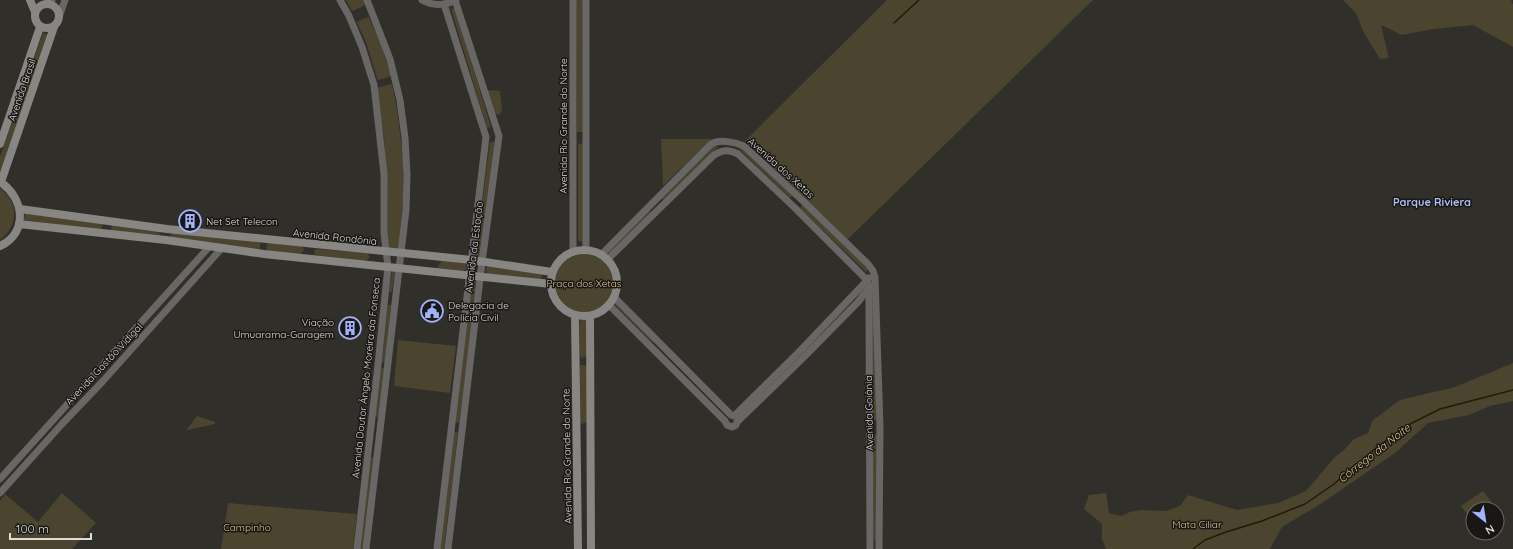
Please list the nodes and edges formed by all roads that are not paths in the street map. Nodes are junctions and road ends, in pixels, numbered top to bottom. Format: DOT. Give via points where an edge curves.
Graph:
graph roads {
  1 [pos="30,0"];
  2 [pos="65,0"];
  3 [pos="340,0"];
  4 [pos="367,0"];
  5 [pos="422,0"];
  6 [pos="455,0"];
  7 [pos="573,0"];
  8 [pos="586,0"];
  9 [pos="48,2"];
  10 [pos="444,4"];
  11 [pos="35,12"];
  12 [pos="59,17"];
  13 [pos="40,27"];
  14 [pos="54,27"];
  15 [pos="0,144"];
  16 [pos="0,182"];
  17 [pos="20,209"];
  18 [pos="19,224"];
  19 [pos="265,240"];
  20 [pos="0,246"];
  21 [pos="209,247"];
  22 [pos="221,249"];
  23 [pos="586,250"];
  24 [pos="386,252"];
  25 [pos="573,252"];
  26 [pos="401,253"];
  27 [pos="264,254"];
  28 [pos="604,257"];
  29 [pos="472,260"];
  30 [pos="482,262"];
  31 [pos="388,267"];
  32 [pos="399,267"];
  33 [pos="552,272"];
  34 [pos="874,274"];
  35 [pos="470,275"];
  36 [pos="480,276"];
  37 [pos="867,280"];
  38 [pos="551,284"];
  39 [pos="869,289"];
  40 [pos="614,297"];
  41 [pos="858,302"];
  42 [pos="869,302"];
  43 [pos="609,305"];
  44 [pos="575,315"];
  45 [pos="590,316"];
  46 [pos="575,362"];
  47 [pos="589,362"];
  48 [pos="378,365"];
  49 [pos="387,366"];
  50 [pos="732,418"];
  51 [pos="371,426"];
  52 [pos="380,426"];
  53 [pos="0,479"];
  54 [pos="0,493"];
  55 [pos="870,546"];
  56 [pos="879,546"];
  57 [pos="357,549"];
  58 [pos="366,549"];
  59 [pos="437,549"];
  60 [pos="448,549"];
  61 [pos="578,549"];
  62 [pos="591,549"];
  1 -- 11 [label="main road"];
  2 -- 12 [label="street"];
  3 -- 24 [label="street, Avenida Doutor Ângelo Moreira da Fonseca" via="362,47 374,86 384,174"];
  4 -- 26 [label="street, Avenida Doutor Ângelo Moreira da Fonseca" via="396,80 404,130 407,175"];
  5 -- 10 [label="street" via="431,4"];
  6 -- 10 [label="street"];
  6 -- 30 [label="street, Avenida da Estação" via="499,136"];
  7 -- 25 [label="street, Avenida Rio Grande do Norte"];
  8 -- 23 [label="street"];
  9 -- 11 [label="main road"];
  9 -- 12 [label="main road" via="55,7"];
  10 -- 29 [label="street, Avenida da Estação" via="486,137"];
  11 -- 13 [label="main road"];
  12 -- 14 [label="main road"];
  13 -- 14 [label="main road"];
  13 -- 15 [label="main road, Avenida Brasil"];
  14 -- 16 [label="main road, Avenida Brasil"];
  16 -- 17 [label="main road" via="14,193"];
  17 -- 18 [label="main road"];
  17 -- 19 [label="main road, Avenida Rondônia"];
  18 -- 20 [label="main road" via="10,239"];
  18 -- 21 [label="main road"];
  19 -- 24 [label="main road, Avenida Rondônia"];
  19 -- 27 [label="main road"];
  21 -- 22 [label="main road"];
  21 -- 53 [label="street, Avenida Gastão Vidigal"];
  22 -- 27 [label="main road"];
  22 -- 54 [label="street, Avenida Gastão Vidigal"];
  23 -- 25 [label="main road"];
  23 -- 28 [label="main road"];
  24 -- 26 [label="main road, Avenida Rondônia"];
  24 -- 31 [label="street, Avenida Doutor Ângelo Moreira da Fonseca"];
  25 -- 33 [label="main road" via="558,262"];
  26 -- 29 [label="main road, Avenida Rondônia"];
  26 -- 32 [label="street, Avenida Doutor Ângelo Moreira da Fonseca"];
  27 -- 31 [label="main road"];
  28 -- 34 [label="street, Avenida dos Xetas" via="711,144 733,142 744,146 802,200"];
  28 -- 37 [label="street, Avenida dos Xetas" via="714,155 726,150 738,154"];
  28 -- 40 [label="main road" via="617,277"];
  29 -- 30 [label="main road, Avenida Rondônia"];
  29 -- 35 [label="street, Avenida da Estação"];
  30 -- 33 [label="main road, Avenida Rondônia"];
  30 -- 36 [label="street, Avenida da Estação"];
  31 -- 32 [label="main road"];
  31 -- 48 [label="street, Avenida Doutor Ângelo Moreira da Fonseca"];
  32 -- 35 [label="main road"];
  32 -- 49 [label="street, Avenida Doutor Ângelo Moreira da Fonseca"];
  33 -- 38 [label="main road"];
  34 -- 37 [label="street"];
  34 -- 39 [label="street"];
  34 -- 56 [label="street, Avenida Goiânia" via="880,426"];
  35 -- 36 [label="main road"];
  35 -- 59 [label="street, Avenida da Estação"];
  36 -- 38 [label="main road"];
  36 -- 60 [label="street, Avenida da Estação"];
  37 -- 39 [label="street"];
  37 -- 50 [label="street"];
  38 -- 44 [label="main road" via="556,302 564,310"];
  39 -- 41 [label="street"];
  39 -- 42 [label="street, Avenida Goiânia"];
  40 -- 43 [label="main road"];
  40 -- 50 [label="street"];
  41 -- 42 [label="street"];
  41 -- 50 [label="street" via="803,358"];
  42 -- 55 [label="street, Avenida Goiânia"];
  43 -- 45 [label="main road"];
  43 -- 50 [label="street"];
  44 -- 45 [label="main road"];
  44 -- 46 [label="main road, Avenida Rio Grande do Norte"];
  45 -- 47 [label="main road"];
  46 -- 47 [label="main road"];
  46 -- 61 [label="main road, Avenida Rio Grande do Norte"];
  47 -- 62 [label="main road"];
  48 -- 49 [label="street"];
  48 -- 51 [label="street, Avenida Doutor Ângelo Moreira da Fonseca"];
  49 -- 52 [label="street, Avenida Doutor Ângelo Moreira da Fonseca"];
  51 -- 52 [label="street"];
  51 -- 57 [label="street, Avenida Doutor Ângelo Moreira da Fonseca"];
  52 -- 58 [label="street, Avenida Doutor Ângelo Moreira da Fonseca"];
  55 -- 56 [label="street"];
}
